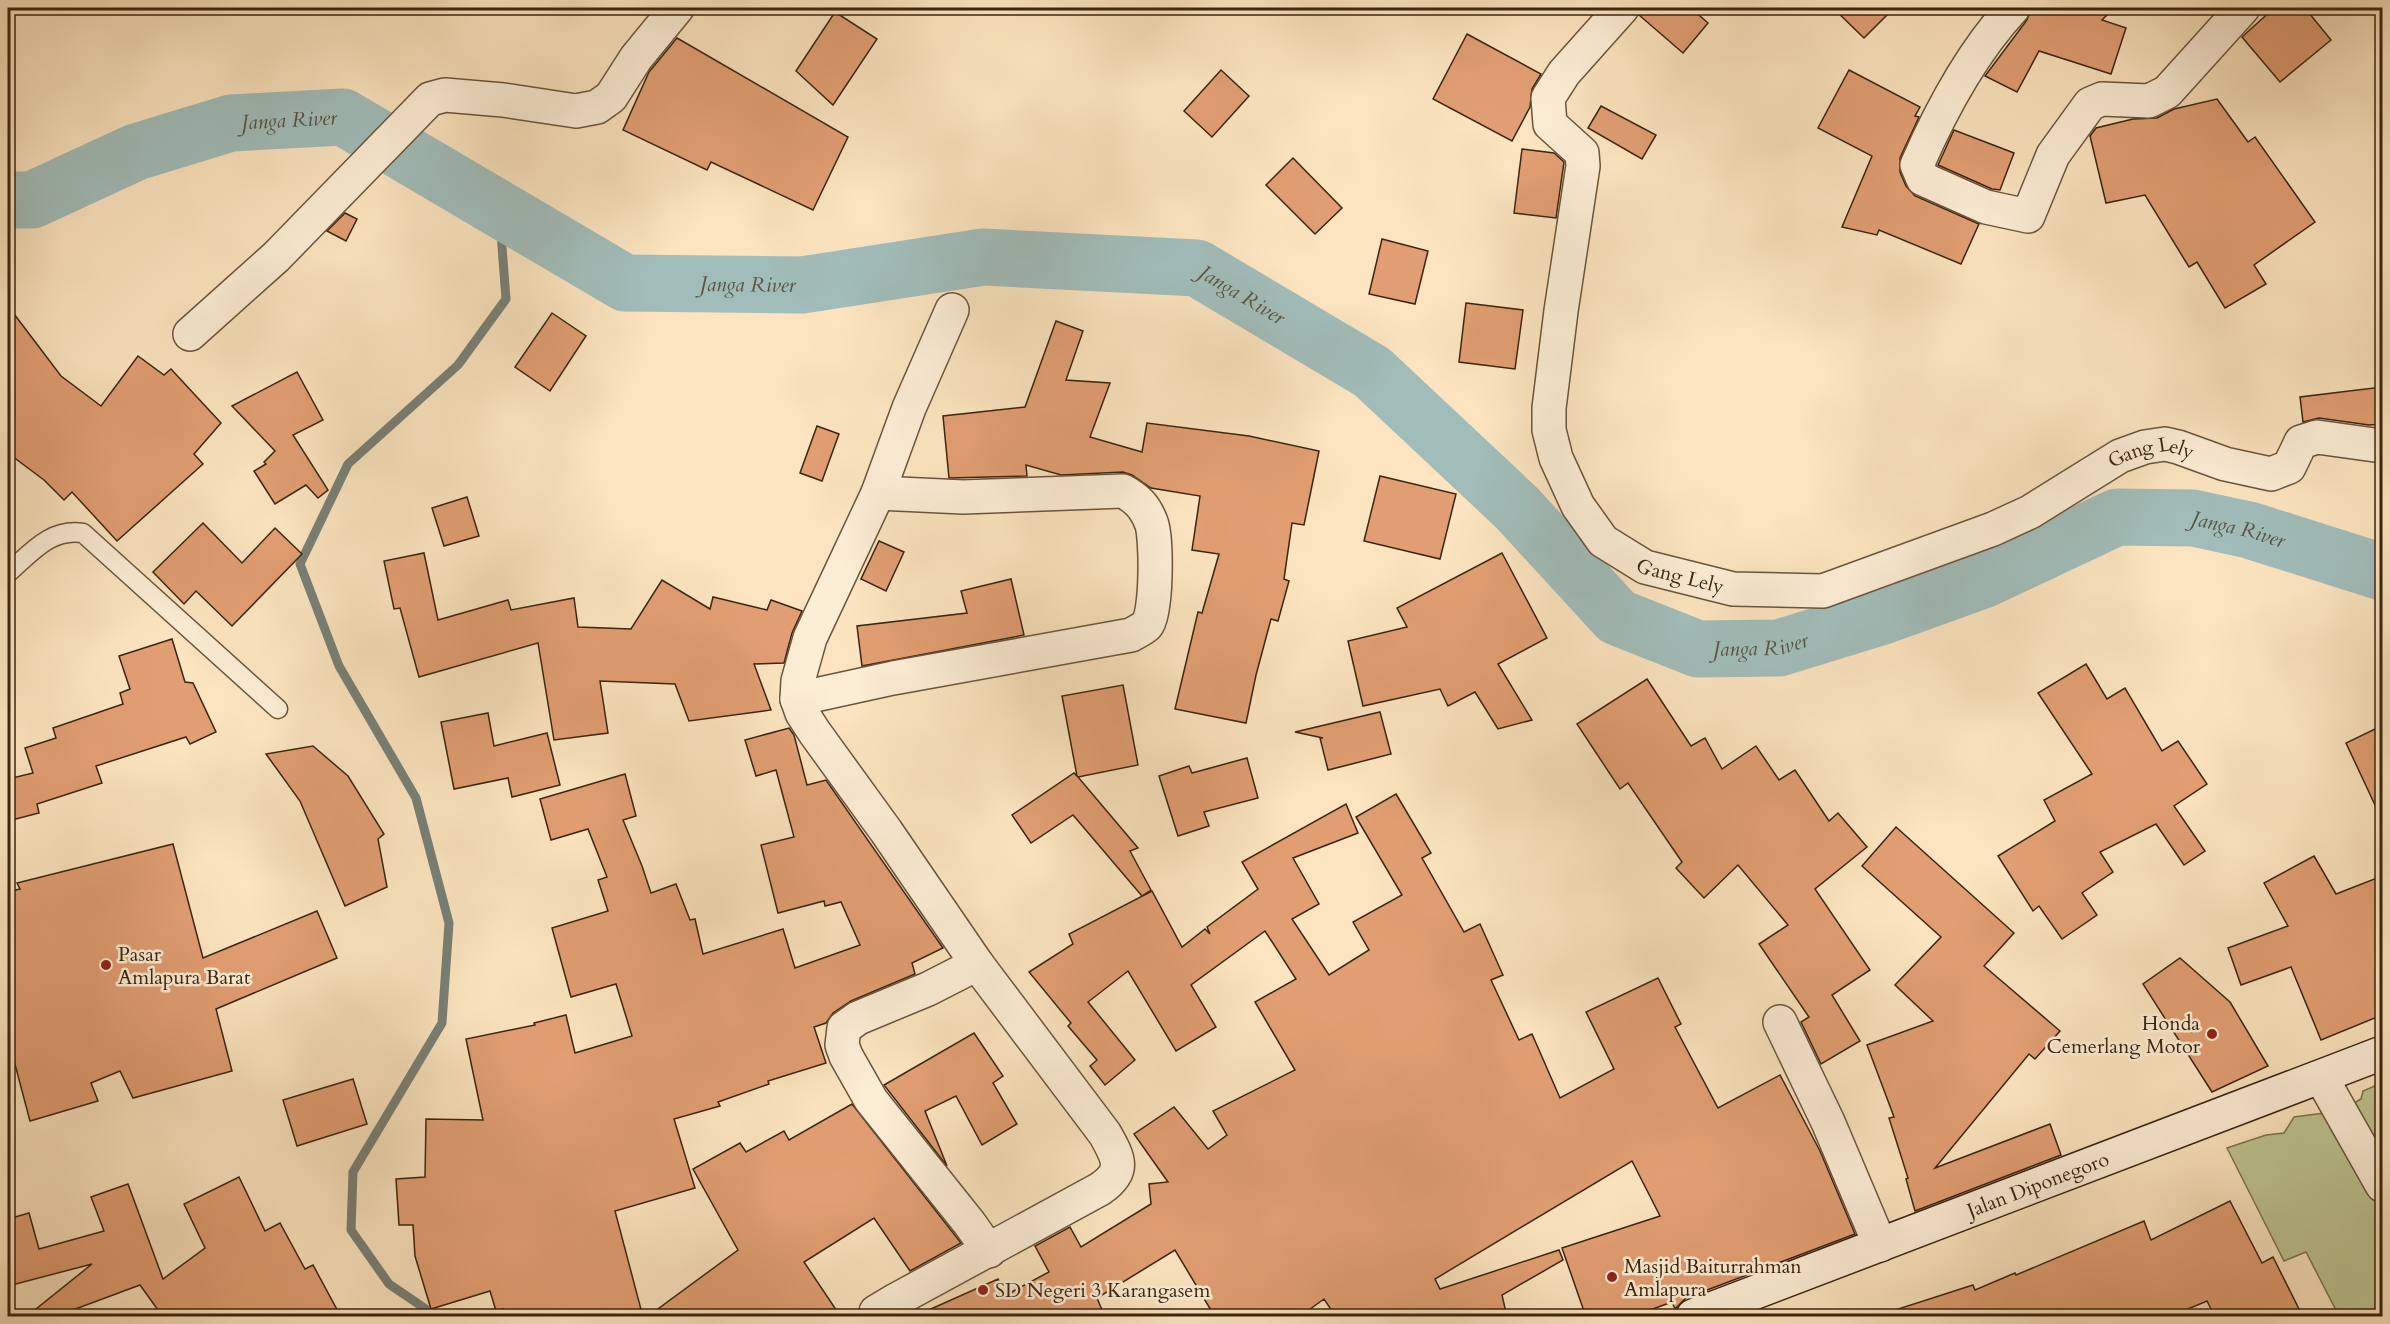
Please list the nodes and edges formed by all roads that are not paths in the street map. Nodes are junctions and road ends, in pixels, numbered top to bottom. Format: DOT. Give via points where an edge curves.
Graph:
graph roads {
  1 [pos="677,8"];
  2 [pos="1622,8"];
  3 [pos="2013,8"];
  4 [pos="2243,8"];
  5 [pos="952,310"];
  6 [pos="190,334"];
  7 [pos="2382,446"];
  8 [pos="878,493"];
  9 [pos="8,573"];
  10 [pos="797,699"];
  11 [pos="278,709"];
  12 [pos="976,964"];
  13 [pos="1780,1022"];
  14 [pos="2382,1053"];
  15 [pos="2321,1077"];
  16 [pos="2382,1185"];
  17 [pos="1880,1245"];
  18 [pos="989,1251"];
  19 [pos="875,1317"];
  20 [pos="1693,1317"];
  1 -- 6 [label="street" via="636,58 611,98 597,107 576,111 445,95 430,99 276,257"];
  2 -- 7 [label="street, Gang Lely" via="1564,73 1548,98 1550,124 1582,153 1583,166 1559,322 1549,430 1556,458 1578,506 1603,541 1645,567 1732,589 1823,591 2030,512 2120,456 2145,447 2165,444 2271,474 2289,467 2301,442 2317,437"];
  3 -- 4 [label="street" via="1952,95 1917,165 1923,179 1986,207 2028,216 2053,155 2090,104 2102,99 2149,101 2167,92"];
  5 -- 8 [label="street" via="909,408"];
  8 -- 10 [label="street" via="810,638"];
  8 -- 10 [label="street" via="963,497 1123,491 1138,499 1153,525 1152,615 1148,624 1131,635"];
  9 -- 11 [label="lane" via="56,534 83,533"];
  10 -- 12 [label="street" via="815,734"];
  12 -- 18 [label="street" via="1105,1134 1118,1163 1113,1180 1100,1189"];
  12 -- 18 [label="street" via="858,1018 844,1028 842,1045 871,1100"];
  13 -- 17 [label="street"];
  14 -- 15 [label="street, Jalan Diponegoro"];
  15 -- 16 [label="street"];
  15 -- 17 [label="street, Jalan Diponegoro"];
  17 -- 20 [label="street, Jalan Diponegoro"];
  18 -- 19 [label="street" via="896,1300 876,1312"];
}
